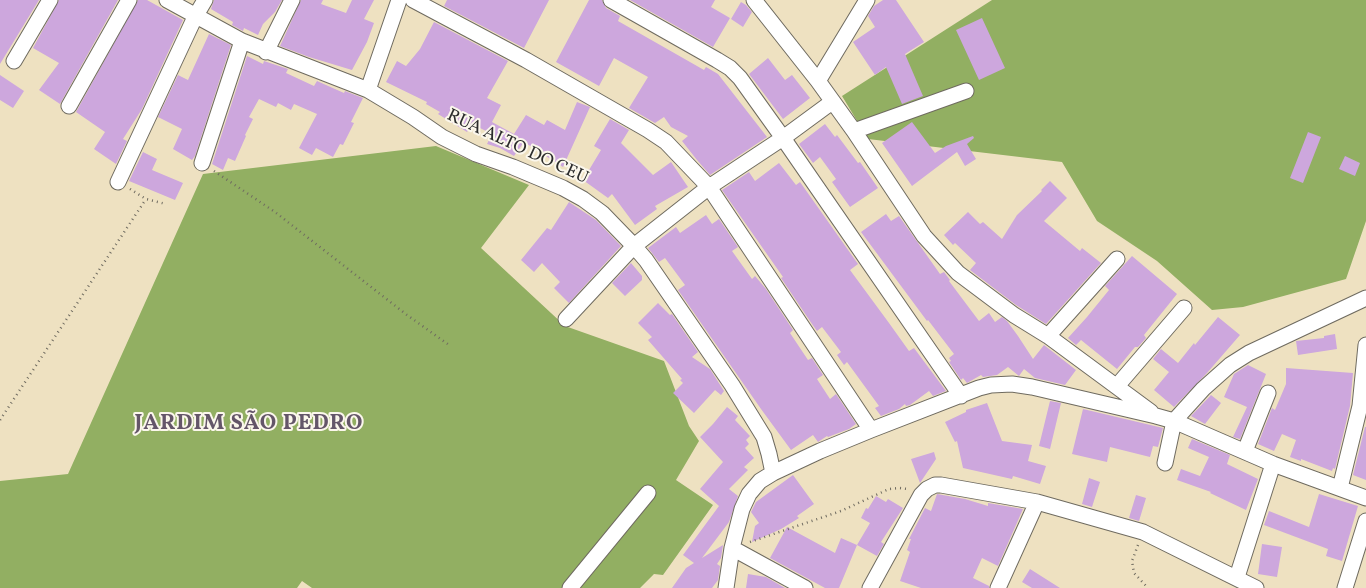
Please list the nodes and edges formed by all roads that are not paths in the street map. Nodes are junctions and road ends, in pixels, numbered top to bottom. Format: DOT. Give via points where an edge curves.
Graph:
graph roads {
  1 [pos="50,0"];
  2 [pos="129,0"];
  3 [pos="167,0"];
  4 [pos="205,0"];
  5 [pos="292,0"];
  6 [pos="399,0"];
  7 [pos="413,0"];
  8 [pos="612,0"];
  9 [pos="754,0"];
  10 [pos="867,0"];
  11 [pos="195,17"];
  12 [pos="242,42"];
  13 [pos="266,52"];
  14 [pos="14,61"];
  15 [pos="818,81"];
  16 [pos="368,90"];
  17 [pos="966,91"];
  18 [pos="832,102"];
  19 [pos="69,106"];
  20 [pos="854,131"];
  21 [pos="783,138"];
  22 [pos="202,163"];
  23 [pos="118,182"];
  24 [pos="709,187"];
  25 [pos="634,246"];
  26 [pos="1117,259"];
  27 [pos="1366,298"];
  28 [pos="1184,308"];
  29 [pos="566,319"];
  30 [pos="1048,336"];
  31 [pos="1366,345"];
  32 [pos="1117,386"];
  33 [pos="1268,393"];
  34 [pos="961,396"];
  35 [pos="1156,416"];
  36 [pos="1174,421"];
  37 [pos="871,430"];
  38 [pos="1245,451"];
  39 [pos="1165,463"];
  40 [pos="1273,464"];
  41 [pos="773,474"];
  42 [pos="1340,488"];
  43 [pos="648,493"];
  44 [pos="1366,498"];
  45 [pos="1037,502"];
  46 [pos="1366,521"];
  47 [pos="732,548"];
  48 [pos="1236,578"];
  49 [pos="570,588"];
  50 [pos="726,588"];
  51 [pos="805,588"];
  52 [pos="870,588"];
  53 [pos="998,588"];
  54 [pos="1256,588"];
  55 [pos="1345,588"];
  1 -- 14 [label="street"];
  2 -- 19 [label="street"];
  3 -- 11 [label="street, RUA ALTO DO CEU"];
  4 -- 11 [label="street"];
  5 -- 13 [label="street"];
  6 -- 16 [label="street"];
  7 -- 24 [label="street" via="648,130 666,142"];
  8 -- 21 [label="street" via="730,68"];
  9 -- 15 [label="street"];
  10 -- 15 [label="street"];
  11 -- 12 [label="street, RUA ALTO DO CEU"];
  11 -- 23 [label="street"];
  12 -- 13 [label="street, RUA ALTO DO CEU"];
  12 -- 22 [label="street"];
  13 -- 16 [label="street, RUA ALTO DO CEU"];
  15 -- 18 [label="street"];
  16 -- 25 [label="street, RUA ALTO DO CEU" via="442,137 584,199"];
  17 -- 20 [label="street"];
  18 -- 20 [label="street"];
  18 -- 21 [label="street"];
  20 -- 30 [label="street" via="924,236 958,273"];
  21 -- 24 [label="street"];
  21 -- 34 [label="street"];
  24 -- 25 [label="street"];
  24 -- 37 [label="street"];
  25 -- 29 [label="street"];
  25 -- 41 [label="street, RUA ALTO DO CEU" via="732,385 764,438"];
  26 -- 30 [label="street"];
  27 -- 36 [label="street" via="1249,353 1204,389"];
  28 -- 32 [label="street"];
  30 -- 32 [label="street"];
  31 -- 42 [label="street" via="1360,406"];
  32 -- 35 [label="street"];
  33 -- 38 [label="street"];
  34 -- 35 [label="street" via="985,387 1012,384"];
  34 -- 37 [label="street"];
  35 -- 36 [label="street"];
  36 -- 38 [label="street"];
  36 -- 39 [label="street"];
  37 -- 41 [label="street"];
  38 -- 40 [label="street"];
  40 -- 42 [label="street"];
  40 -- 48 [label="street"];
  41 -- 47 [label="street" via="750,494 742,509"];
  42 -- 44 [label="street"];
  43 -- 49 [label="street"];
  45 -- 48 [label="street" via="1143,532"];
  45 -- 52 [label="street" via="935,485 921,495"];
  45 -- 53 [label="street"];
  46 -- 55 [label="street"];
  47 -- 50 [label="street"];
  47 -- 51 [label="street"];
  48 -- 54 [label="street"];
}
